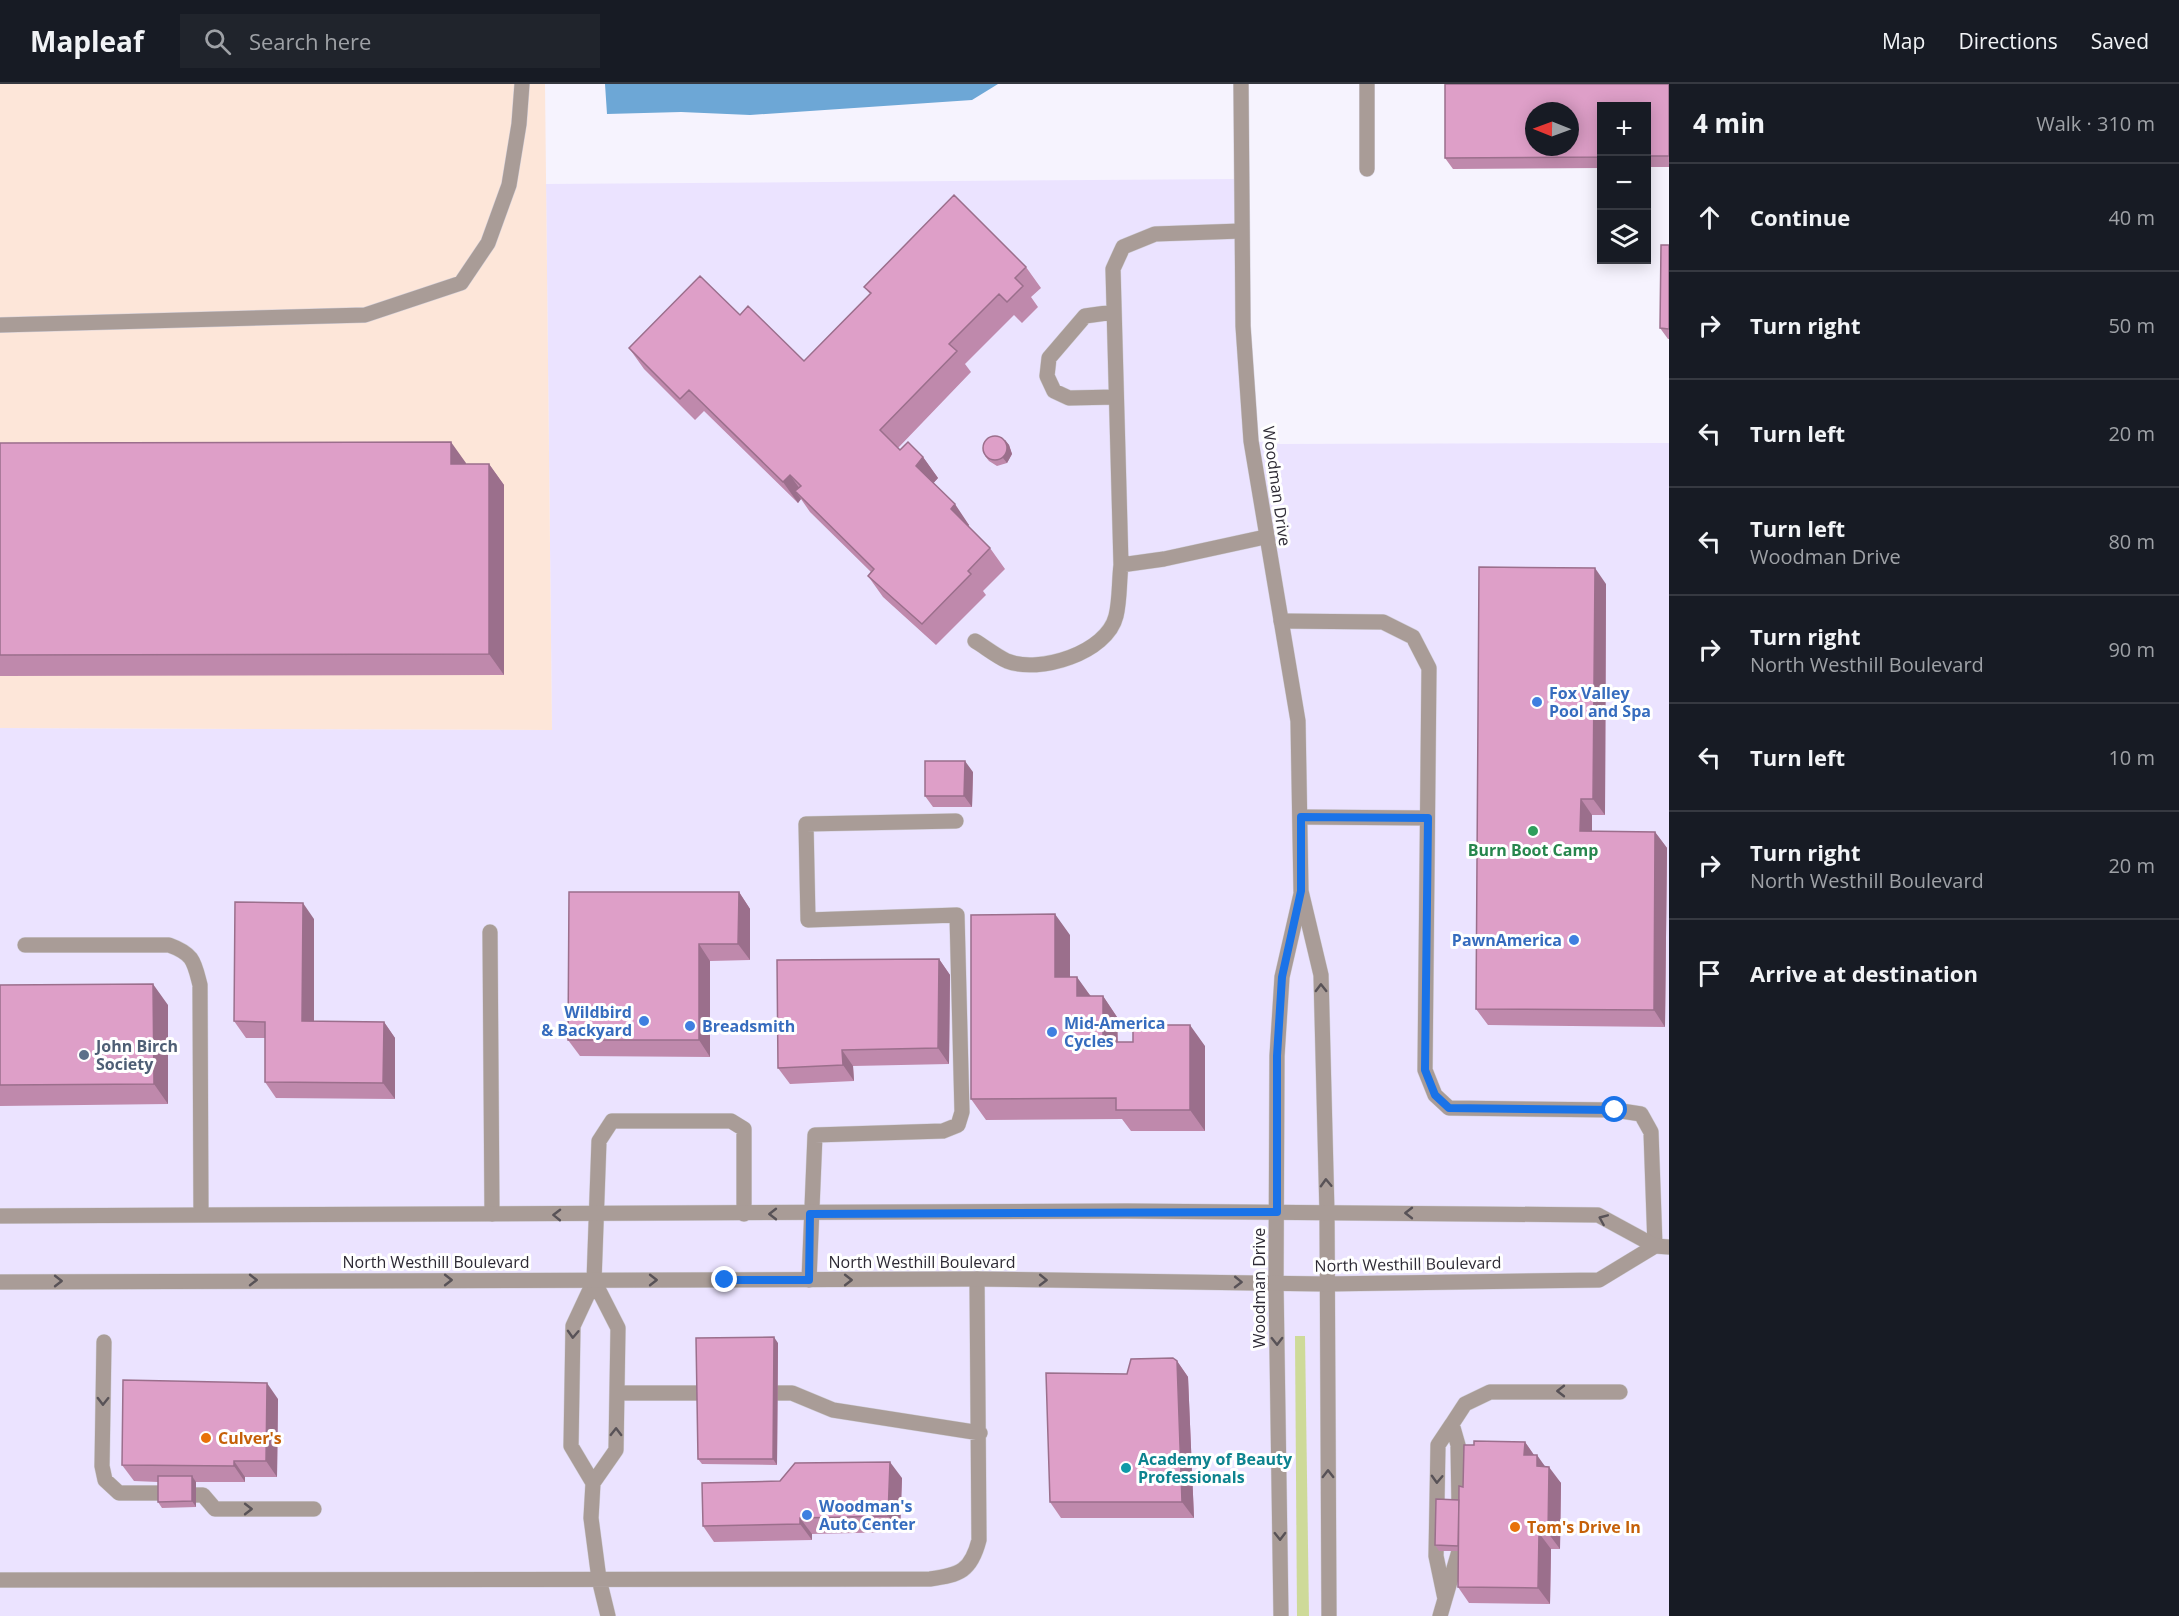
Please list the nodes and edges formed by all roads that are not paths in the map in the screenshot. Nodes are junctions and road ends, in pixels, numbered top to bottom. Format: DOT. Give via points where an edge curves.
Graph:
graph roads {
  1 [pos="522,84"];
  2 [pos="1241,84"];
  3 [pos="1367,84"];
  4 [pos="1367,169"];
  5 [pos="1241,231"];
  6 [pos="1114,312"];
  7 [pos="0,326"];
  8 [pos="1116,397"];
  9 [pos="1265,537"];
  10 [pos="1120,565"];
  11 [pos="1281,621"];
  12 [pos="975,641"];
  13 [pos="1301,817"];
  14 [pos="1428,818"];
  15 [pos="956,821"];
  16 [pos="1301,891"];
  17 [pos="490,932"];
  18 [pos="25,945"];
  19 [pos="1277,1212"];
  20 [pos="1327,1213"];
  21 [pos="201,1214"];
  22 [pos="492,1214"];
  23 [pos="744,1214"];
  24 [pos="810,1214"];
  25 [pos="596,1215"];
  26 [pos="0,1216"];
  27 [pos="1662,1246"];
  28 [pos="977,1279"];
  29 [pos="809,1280"];
  30 [pos="594,1281"];
  31 [pos="0,1282"];
  32 [pos="1276,1283"];
  33 [pos="1326,1284"];
  34 [pos="104,1342"];
  35 [pos="1620,1392"];
  36 [pos="617,1393"];
  37 [pos="701,1393"];
  38 [pos="778,1393"];
  39 [pos="1452,1424"];
  40 [pos="980,1432"];
  41 [pos="593,1483"];
  42 [pos="162,1493"];
  43 [pos="196,1495"];
  44 [pos="314,1509"];
  45 [pos="599,1579"];
  46 [pos="0,1580"];
  47 [pos="1443,1609"];
  48 [pos="608,1616"];
  49 [pos="1281,1616"];
  50 [pos="1329,1616"];
  1 -- 7 [label="street" via="509,185 488,243 461,283 365,315"];
  2 -- 5 [label="street, Woodman Drive"];
  3 -- 4 [label="street"];
  5 -- 6 [label="street" via="1155,234 1123,247 1113,269"];
  5 -- 9 [label="street, Woodman Drive" via="1251,441"];
  6 -- 8 [label="street"];
  6 -- 8 [label="street" via="1085,316 1049,358 1047,376 1054,391 1069,398"];
  8 -- 10 [label="street"];
  9 -- 10 [label="street"];
  9 -- 11 [label="street, Woodman Drive"];
  10 -- 12 [label="street" via="1116,617 1101,640 1074,656 1040,665 1007,661"];
  11 -- 13 [label="street, Woodman Drive" via="1298,722"];
  11 -- 14 [label="street" via="1383,622 1413,637 1429,668"];
  13 -- 14 [label="street"];
  13 -- 16 [label="street, Woodman Drive"];
  14 -- 27 [label="street" via="1425,1070 1435,1095 1449,1108 1615,1110 1641,1114 1651,1132"];
  15 -- 24 [label="street" via="806,824 808,920 957,915 962,1112 958,1125 943,1131 814,1135"];
  16 -- 19 [label="street, Woodman Drive" via="1282,977 1277,1056"];
  20 -- 16 [label="street, Woodman Drive, one-way" via="1321,975"];
  17 -- 22 [label="street"];
  18 -- 21 [label="street" via="169,945 184,950 194,960 200,985"];
  19 -- 20 [label="street"];
  19 -- 24 [label="street"];
  19 -- 32 [label="street, Woodman Drive"];
  27 -- 20 [label="street, one-way" via="1598,1215"];
  20 -- 33 [label="street, Woodman Drive"];
  21 -- 22 [label="street"];
  21 -- 26 [label="street"];
  25 -- 22 [label="street, one-way"];
  24 -- 23 [label="street, one-way"];
  23 -- 25 [label="street"];
  23 -- 25 [label="street" via="744,1129 731,1121 612,1121 599,1141"];
  24 -- 29 [label="street"];
  25 -- 30 [label="street"];
  27 -- 33 [label="street, North Westhill Boulevard" via="1599,1280"];
  29 -- 28 [label="street, North Westhill Boulevard, one-way"];
  28 -- 32 [label="street, North Westhill Boulevard, one-way"];
  28 -- 40 [label="street"];
  30 -- 29 [label="street, North Westhill Boulevard, one-way"];
  31 -- 30 [label="street, North Westhill Boulevard, one-way"];
  30 -- 36 [label="street" via="618,1329"];
  30 -- 41 [label="street, one-way" via="573,1326 571,1446"];
  32 -- 33 [label="street, North Westhill Boulevard"];
  32 -- 49 [label="street, Woodman Drive, one-way"];
  50 -- 33 [label="street, Woodman Drive, one-way"];
  34 -- 42 [label="street, one-way" via="105,1480 119,1493"];
  35 -- 39 [label="street, one-way" via="1490,1392 1465,1404"];
  36 -- 37 [label="street"];
  41 -- 36 [label="street, one-way" via="616,1450"];
  38 -- 40 [label="street" via="792,1393 833,1410"];
  39 -- 47 [label="street" via="1458,1445 1459,1551"];
  39 -- 47 [label="street, one-way" via="1438,1445 1436,1556"];
  40 -- 45 [label="street" via="979,1540 974,1558 959,1573 930,1579"];
  41 -- 45 [label="street" via="591,1518"];
  43 -- 44 [label="street, one-way" via="203,1495 215,1509"];
  45 -- 46 [label="street"];
  45 -- 48 [label="street"];
}
